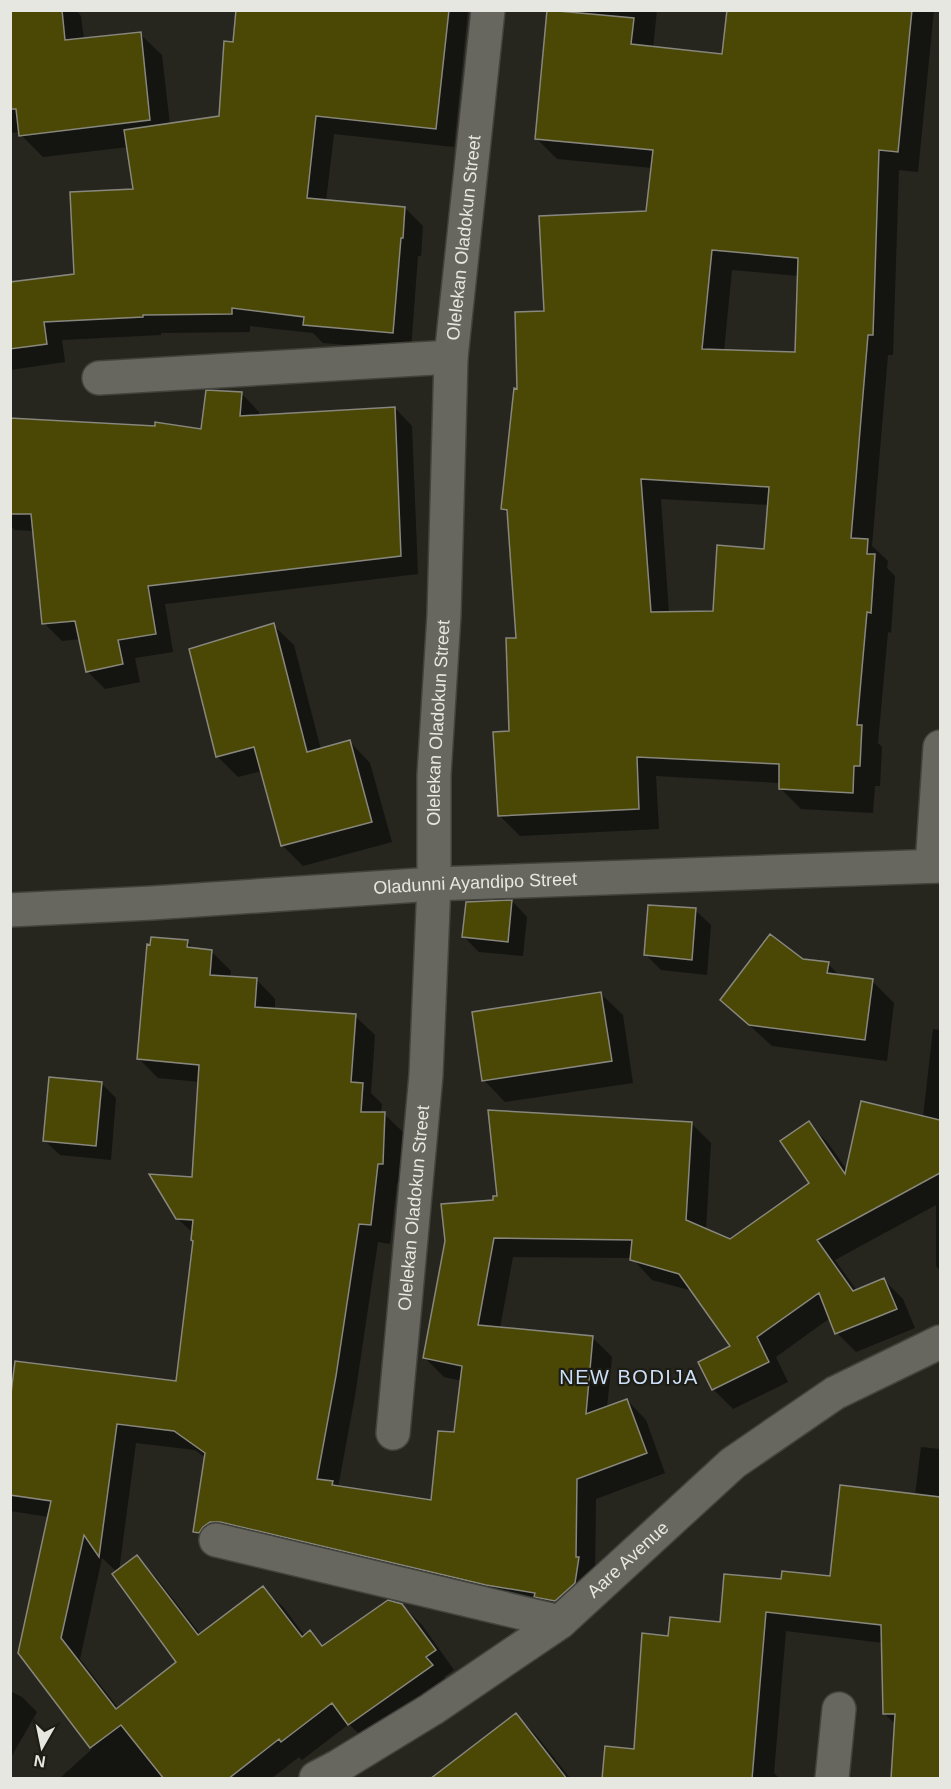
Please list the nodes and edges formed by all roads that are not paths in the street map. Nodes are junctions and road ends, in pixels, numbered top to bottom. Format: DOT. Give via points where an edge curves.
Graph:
graph roads {
  1 [pos="488,10"];
  2 [pos="451,357"];
  3 [pos="99,378"];
  4 [pos="940,747"];
  5 [pos="936,866"];
  6 [pos="434,884"];
  7 [pos="16,910"];
  8 [pos="940,1342"];
  9 [pos="393,1433"];
  10 [pos="216,1540"];
  11 [pos="560,1622"];
  12 [pos="839,1710"];
  13 [pos="316,1779"];
  14 [pos="832,1779"];
  1 -- 2 [label="street, Olelekan Oladokun Street"];
  2 -- 3 [label="street"];
  2 -- 6 [label="street, Olelekan Oladokun Street"];
  4 -- 5 [label="street"];
  5 -- 6 [label="street, Oladunni Ayandipo Street"];
  6 -- 7 [label="street, Oladunni Ayandipo Street"];
  6 -- 9 [label="street, Olelekan Oladokun Street" via="426,1075"];
  8 -- 11 [label="street, Aare Avenue" via="835,1394 733,1463"];
  10 -- 11 [label="street"];
  11 -- 13 [label="street, Aare Avenue" via="432,1709"];
  12 -- 14 [label="street"];
}
